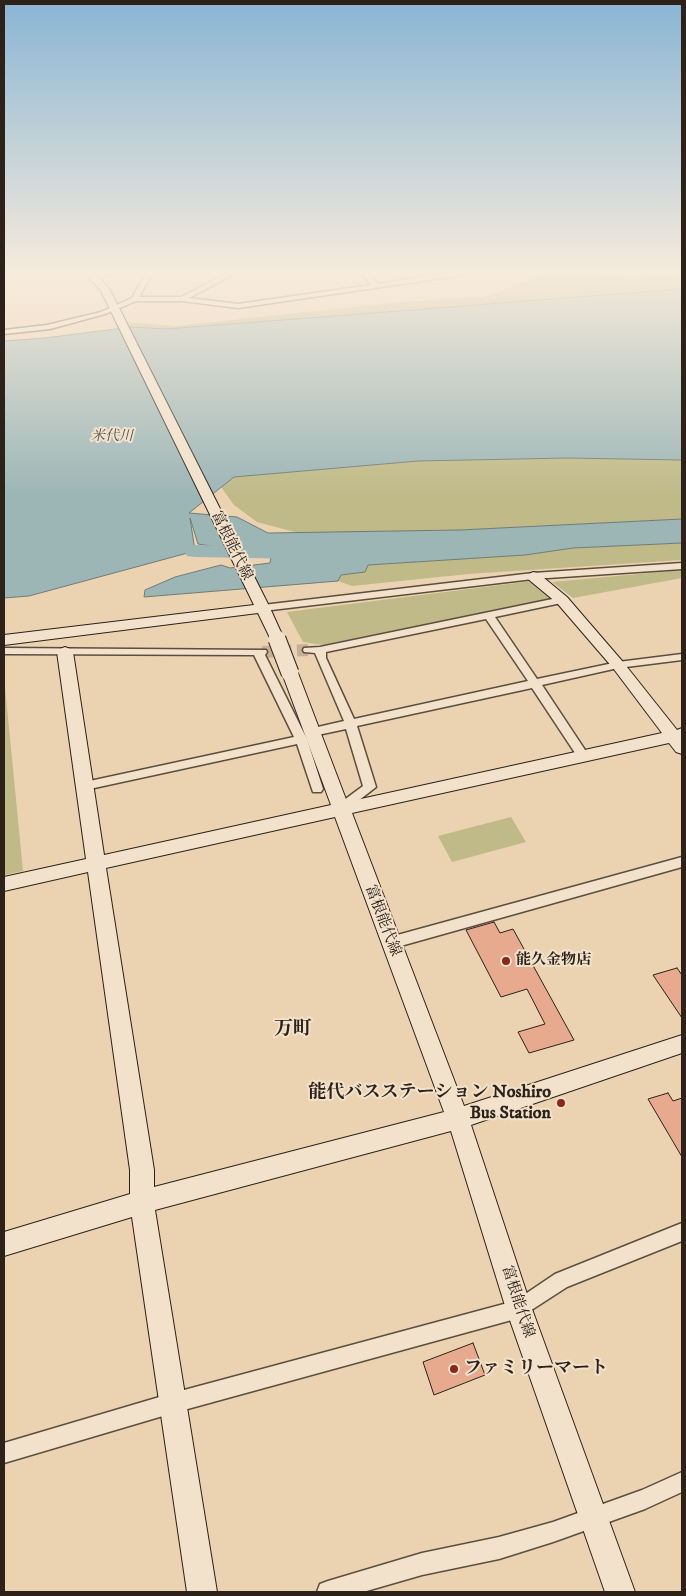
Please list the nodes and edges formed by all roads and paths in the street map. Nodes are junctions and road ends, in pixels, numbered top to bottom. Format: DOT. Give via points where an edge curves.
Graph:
graph roads {
  1 [pos="134,347"];
  2 [pos="682,566"];
  3 [pos="533,576"];
  4 [pos="562,600"];
  5 [pos="260,603"];
  6 [pos="489,616"];
  7 [pos="4,640"];
  8 [pos="4,651"];
  9 [pos="66,652"];
  10 [pos="682,657"];
  11 [pos="618,665"];
  12 [pos="533,684"];
  13 [pos="351,725"];
  14 [pos="307,736"];
  15 [pos="679,739"];
  16 [pos="582,756"];
  17 [pos="85,786"];
  18 [pos="317,789"];
  19 [pos="340,809"];
  20 [pos="96,862"];
  21 [pos="682,862"];
  22 [pos="4,884"];
  23 [pos="390,943"];
  24 [pos="682,1044"];
  25 [pos="458,1119"];
  26 [pos="142,1202"];
  27 [pos="682,1232"];
  28 [pos="4,1244"];
  29 [pos="519,1309"];
  30 [pos="173,1403"];
  31 [pos="4,1454"];
  32 [pos="682,1482"];
  33 [pos="593,1519"];
  34 [pos="202,1592"];
  35 [pos="328,1592"];
  36 [pos="620,1592"];
  1 -- 5 [label="street, 富根能代線"];
  2 -- 3 [label="street"];
  3 -- 4 [label="street"];
  3 -- 5 [label="street"];
  4 -- 6 [label="street"];
  4 -- 11 [label="street"];
  5 -- 7 [label="street"];
  5 -- 14 [label="street, 富根能代線, bridge" via="290,673"];
  6 -- 12 [label="street"];
  6 -- 13 [label="street" via="314,650 321,658"];
  8 -- 9 [label="street"];
  9 -- 14 [label="street" via="260,652"];
  9 -- 17 [label="street"];
  10 -- 11 [label="street"];
  11 -- 12 [label="street"];
  11 -- 15 [label="street"];
  12 -- 13 [label="street"];
  12 -- 16 [label="street"];
  13 -- 14 [label="street"];
  13 -- 19 [label="street" via="370,788"];
  14 -- 17 [label="street"];
  14 -- 18 [label="street"];
  14 -- 19 [label="street, 富根能代線"];
  15 -- 16 [label="street"];
  16 -- 19 [label="street"];
  17 -- 20 [label="street"];
  19 -- 20 [label="street"];
  19 -- 23 [label="street, 富根能代線"];
  20 -- 22 [label="street"];
  20 -- 26 [label="street" via="142,1170"];
  21 -- 23 [label="street"];
  23 -- 25 [label="street, 富根能代線"];
  24 -- 25 [label="street"];
  25 -- 26 [label="street"];
  25 -- 29 [label="street, 富根能代線"];
  26 -- 28 [label="street"];
  26 -- 30 [label="street"];
  27 -- 29 [label="street" via="562,1280"];
  29 -- 30 [label="street"];
  29 -- 33 [label="street, 富根能代線"];
  30 -- 31 [label="street"];
  30 -- 34 [label="street"];
  32 -- 33 [label="street"];
  33 -- 35 [label="street" via="499,1548 422,1564"];
  33 -- 36 [label="street, 富根能代線"];
}
